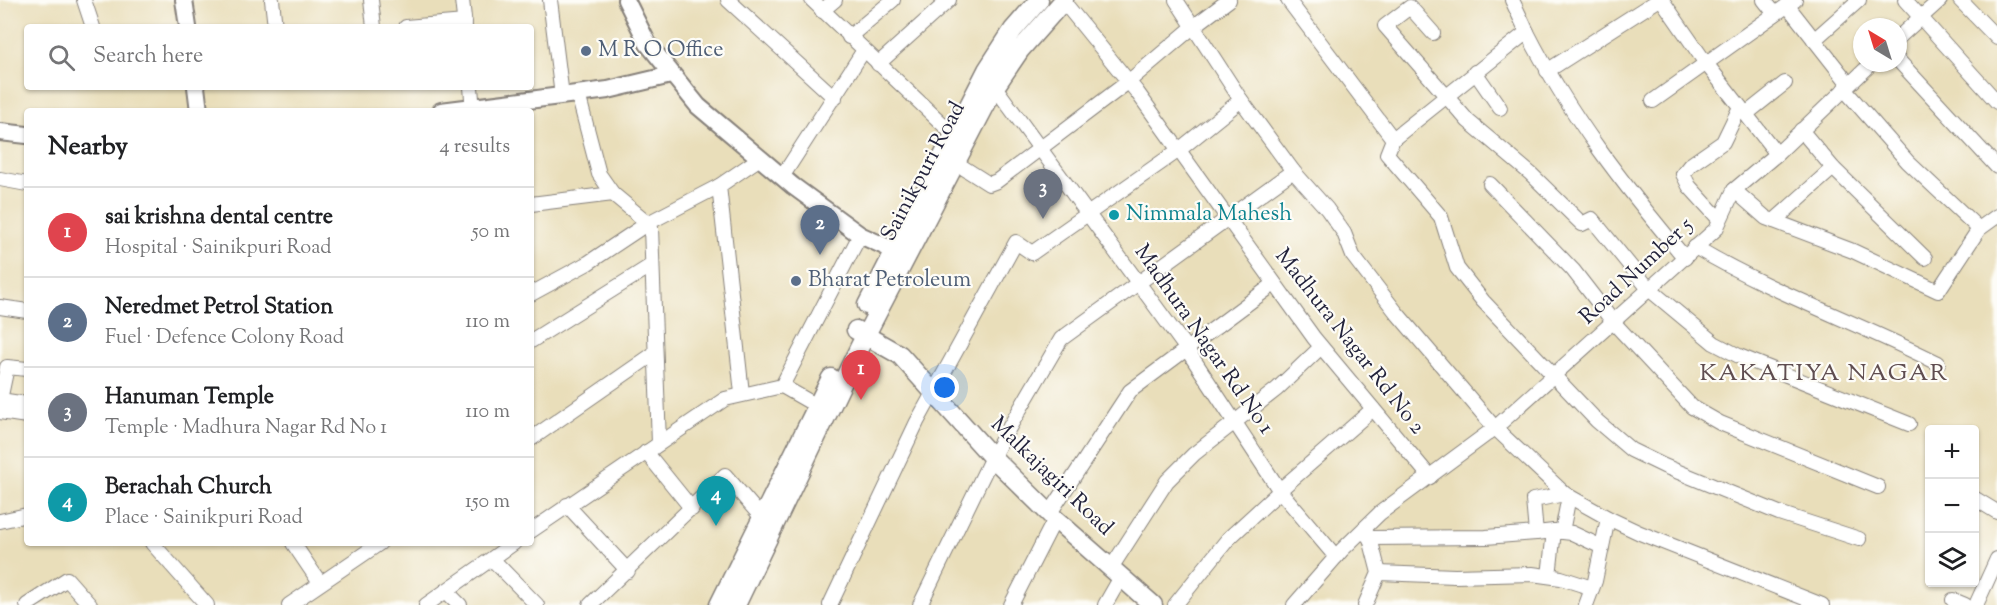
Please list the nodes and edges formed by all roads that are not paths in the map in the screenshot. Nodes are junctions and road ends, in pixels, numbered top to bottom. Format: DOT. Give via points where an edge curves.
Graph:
graph roads {
  1 [pos="84,0"];
  2 [pos="184,0"];
  3 [pos="272,0"];
  4 [pos="371,0"];
  5 [pos="462,0"];
  6 [pos="550,0"];
  7 [pos="626,0"];
  8 [pos="728,0"];
  9 [pos="812,0"];
  10 [pos="835,0"];
  11 [pos="893,0"];
  12 [pos="949,0"];
  13 [pos="1039,0"];
  14 [pos="1064,0"];
  15 [pos="1176,0"];
  16 [pos="1229,0"];
  17 [pos="1660,0"];
  18 [pos="1764,0"];
  19 [pos="1859,0"];
  20 [pos="1905,0"];
  21 [pos="1940,0"];
  22 [pos="1960,0"];
  23 [pos="1516,2"];
  24 [pos="1295,3"];
  25 [pos="1791,3"];
  26 [pos="822,11"];
  27 [pos="1775,14"];
  28 [pos="1921,17"];
  29 [pos="92,24"];
  30 [pos="188,24"];
  31 [pos="275,24"];
  32 [pos="374,24"];
  33 [pos="465,24"];
  34 [pos="1193,27"];
  35 [pos="1907,30"];
  36 [pos="1527,32"];
  37 [pos="1432,33"];
  38 [pos="849,37"];
  39 [pos="1997,38"];
  40 [pos="1814,40"];
  41 [pos="864,50"];
  42 [pos="1705,62"];
  43 [pos="878,64"];
  44 [pos="1907,70"];
  45 [pos="1475,72"];
  46 [pos="1547,72"];
  47 [pos="1862,72"];
  48 [pos="671,75"];
  49 [pos="1128,82"];
  50 [pos="1785,83"];
  51 [pos="1847,86"];
  52 [pos="995,87"];
  53 [pos="196,90"];
  54 [pos="471,90"];
  55 [pos="570,95"];
  56 [pos="1445,96"];
  57 [pos="835,98"];
  58 [pos="1241,100"];
  59 [pos="1653,101"];
  60 [pos="1997,102"];
  61 [pos="200,108"];
  62 [pos="473,108"];
  63 [pos="480,108"];
  64 [pos="1500,108"];
  65 [pos="1743,111"];
  66 [pos="1801,130"];
  67 [pos="0,132"];
  68 [pos="24,135"];
  69 [pos="954,135"];
  70 [pos="1393,139"];
  71 [pos="1041,148"];
  72 [pos="1179,150"];
  73 [pos="1777,154"];
  74 [pos="760,158"];
  75 [pos="956,163"];
  76 [pos="1997,167"];
  77 [pos="1833,168"];
  78 [pos="1293,171"];
  79 [pos="782,177"];
  80 [pos="0,179"];
  81 [pos="24,183"];
  82 [pos="1490,184"];
  83 [pos="719,186"];
  84 [pos="1734,190"];
  85 [pos="613,194"];
  86 [pos="534,204"];
  87 [pos="1087,213"];
  88 [pos="1997,216"];
  89 [pos="1227,217"];
  90 [pos="1719,219"];
  91 [pos="1774,221"];
  92 [pos="648,223"];
  93 [pos="1979,229"];
  94 [pos="860,235"];
  95 [pos="1695,248"];
  96 [pos="894,251"];
  97 [pos="1685,258"];
  98 [pos="1925,258"];
  99 [pos="652,265"];
  100 [pos="1139,284"];
  101 [pos="1274,284"];
  102 [pos="1649,289"];
  103 [pos="534,292"];
  104 [pos="0,307"];
  105 [pos="24,311"];
  106 [pos="1614,323"];
  107 [pos="857,338"];
  108 [pos="534,339"];
  109 [pos="1321,347"];
  110 [pos="1186,348"];
  111 [pos="655,352"];
  112 [pos="1938,363"];
  113 [pos="24,369"];
  114 [pos="1553,376"];
  115 [pos="927,384"];
  116 [pos="782,386"];
  117 [pos="742,393"];
  118 [pos="0,400"];
  119 [pos="24,404"];
  120 [pos="817,406"];
  121 [pos="1373,409"];
  122 [pos="0,412"];
  123 [pos="24,416"];
  124 [pos="1236,423"];
  125 [pos="1909,424"];
  126 [pos="1496,428"];
  127 [pos="534,437"];
  128 [pos="659,442"];
  129 [pos="646,452"];
  130 [pos="992,457"];
  131 [pos="1430,477"];
  132 [pos="1878,487"];
  133 [pos="1281,490"];
  134 [pos="1567,495"];
  135 [pos="1979,501"];
  136 [pos="567,505"];
  137 [pos="692,509"];
  138 [pos="1997,512"];
  139 [pos="24,516"];
  140 [pos="1053,516"];
  141 [pos="1608,518"];
  142 [pos="763,519"];
  143 [pos="0,521"];
  144 [pos="534,529"];
  145 [pos="1558,531"];
  146 [pos="1536,533"];
  147 [pos="1366,534"];
  148 [pos="1859,539"];
  149 [pos="157,546"];
  150 [pos="295,546"];
  151 [pos="376,546"];
  152 [pos="510,546"];
  153 [pos="1602,547"];
  154 [pos="1336,557"];
  155 [pos="492,559"];
  156 [pos="1997,559"];
  157 [pos="628,571"];
  158 [pos="1116,573"];
  159 [pos="1379,573"];
  160 [pos="1549,576"];
  161 [pos="320,583"];
  162 [pos="1592,588"];
  163 [pos="446,591"];
  164 [pos="595,602"];
  165 [pos="27,605"];
  166 [pos="90,605"];
  167 [pos="207,605"];
  168 [pos="289,605"];
  169 [pos="426,605"];
  170 [pos="460,605"];
  171 [pos="537,605"];
  172 [pos="719,605"];
  173 [pos="736,605"];
  174 [pos="830,605"];
  175 [pos="920,605"];
  176 [pos="1011,605"];
  177 [pos="1105,605"];
  178 [pos="1153,605"];
  179 [pos="1175,605"];
  180 [pos="1294,605"];
  181 [pos="1365,605"];
  182 [pos="1586,605"];
  183 [pos="1822,605"];
  184 [pos="1976,605"];
  1 -- 29 [label="street"];
  2 -- 30 [label="street"];
  3 -- 31 [label="street"];
  4 -- 32 [label="street"];
  5 -- 33 [label="street"];
  6 -- 55 [label="street"];
  7 -- 48 [label="street" via="648,44"];
  8 -- 57 [label="street"];
  9 -- 26 [label="street"];
  10 -- 26 [label="street"];
  11 -- 38 [label="street"];
  12 -- 43 [label="street"];
  13 -- 69 [label="main road, Sainikpuri Road" via="987,70"];
  14 -- 49 [label="street, Madhura Nagar Rd No 2"];
  14 -- 52 [label="main road, Sainikpuri Road"];
  15 -- 34 [label="street"];
  16 -- 34 [label="street"];
  17 -- 42 [label="street"];
  17 -- 46 [label="street"];
  18 -- 27 [label="street"];
  19 -- 40 [label="street"];
  20 -- 28 [label="street"];
  21 -- 28 [label="street"];
  22 -- 39 [label="street"];
  23 -- 36 [label="street"];
  24 -- 70 [label="street"];
  25 -- 27 [label="street"];
  25 -- 40 [label="street"];
  26 -- 38 [label="street"];
  27 -- 42 [label="street"];
  28 -- 35 [label="street"];
  28 -- 60 [label="street"];
  34 -- 49 [label="street"];
  34 -- 58 [label="street"];
  36 -- 45 [label="street"];
  36 -- 46 [label="street"];
  37 -- 56 [label="street" via="1410,7 1385,26"];
  38 -- 41 [label="street"];
  40 -- 51 [label="street"];
  41 -- 43 [label="street"];
  41 -- 57 [label="street"];
  42 -- 59 [label="street"];
  42 -- 65 [label="street"];
  43 -- 69 [label="street"];
  44 -- 76 [label="street"];
  45 -- 56 [label="street"];
  45 -- 64 [label="street"];
  46 -- 97 [label="street" via="1606,161"];
  47 -- 51 [label="street, Road Number 5"];
  48 -- 55 [label="street"];
  48 -- 74 [label="street" via="698,106"];
  49 -- 71 [label="street"];
  49 -- 72 [label="street, Madhura Nagar Rd No 2"];
  50 -- 65 [label="street"];
  51 -- 66 [label="street, Road Number 5"];
  51 -- 93 [label="street" via="1908,162"];
  52 -- 71 [label="street, Madhura Nagar Rd No 1"];
  52 -- 75 [label="main road, Sainikpuri Road"];
  53 -- 61 [label="street"];
  54 -- 62 [label="street"];
  55 -- 63 [label="street"];
  55 -- 85 [label="street" via="599,174"];
  56 -- 70 [label="street"];
  56 -- 102 [label="street" via="1582,224 1592,219"];
  57 -- 79 [label="street"];
  58 -- 72 [label="street"];
  58 -- 78 [label="street"];
  65 -- 73 [label="street"];
  65 -- 90 [label="street" via="1719,146 1683,174"];
  66 -- 73 [label="street, Road Number 5"];
  66 -- 77 [label="street"];
  67 -- 68 [label="street"];
  69 -- 96 [label="main road, Sainikpuri Road"];
  70 -- 114 [label="street" via="1386,154 1441,217 1457,268 1483,302"];
  71 -- 75 [label="street" via="1006,176 989,184"];
  71 -- 87 [label="street, Madhura Nagar Rd No 1"];
  72 -- 87 [label="street"];
  72 -- 89 [label="street, Madhura Nagar Rd No 2"];
  73 -- 84 [label="street, Road Number 5"];
  74 -- 79 [label="street"];
  74 -- 83 [label="street"];
  75 -- 107 [label="main road, Sainikpuri Road"];
  77 -- 91 [label="street"];
  77 -- 98 [label="street"];
  78 -- 89 [label="street"];
  78 -- 126 [label="street" via="1344,232 1353,256 1396,312"];
  79 -- 94 [label="street"];
  80 -- 81 [label="street"];
  82 -- 106 [label="street" via="1573,270"];
  83 -- 92 [label="street"];
  83 -- 117 [label="street"];
  84 -- 90 [label="street, Road Number 5"];
  84 -- 91 [label="street"];
  85 -- 86 [label="street"];
  85 -- 92 [label="street"];
  87 -- 100 [label="street, Madhura Nagar Rd No 1"];
  87 -- 115 [label="street" via="1032,254 1016,242 964,340"];
  88 -- 93 [label="street"];
  89 -- 100 [label="street"];
  89 -- 101 [label="street, Madhura Nagar Rd No 2"];
  90 -- 95 [label="street, Road Number 5" via="1716,229"];
  91 -- 93 [label="street" via="1854,251 1938,291"];
  92 -- 99 [label="street"];
  92 -- 103 [label="street"];
  94 -- 96 [label="street"];
  94 -- 116 [label="street"];
  95 -- 97 [label="street, Road Number 5"];
  95 -- 112 [label="street" via="1740,274 1873,330"];
  96 -- 107 [label="main road, Sainikpuri Road"];
  97 -- 102 [label="street, Road Number 5"];
  99 -- 108 [label="street"];
  99 -- 111 [label="street"];
  100 -- 110 [label="street, Madhura Nagar Rd No 1"];
  100 -- 130 [label="street" via="1061,339"];
  101 -- 109 [label="street, Madhura Nagar Rd No 2"];
  101 -- 110 [label="street"];
  102 -- 106 [label="street, Road Number 5"];
  102 -- 125 [label="street" via="1714,343"];
  104 -- 105 [label="street"];
  106 -- 114 [label="street, Road Number 5"];
  106 -- 132 [label="street" via="1692,407 1720,423"];
  107 -- 115 [label="main road, Malkajagiri Road"];
  107 -- 120 [label="main road, Sainikpuri Road"];
  107 -- 173 [label="main road, Sainikpuri Road"];
  109 -- 121 [label="street, Madhura Nagar Rd No 2"];
  109 -- 124 [label="street"];
  110 -- 124 [label="street, Madhura Nagar Rd No 1"];
  110 -- 140 [label="street" via="1130,391"];
  111 -- 127 [label="street"];
  111 -- 128 [label="street"];
  113 -- 118 [label="street" via="7,367"];
  114 -- 126 [label="street, Road Number 5"];
  114 -- 148 [label="street" via="1631,450 1779,513"];
  115 -- 130 [label="main road, Malkajagiri Road"];
  115 -- 174 [label="street"];
  116 -- 117 [label="street"];
  116 -- 120 [label="street"];
  117 -- 128 [label="street" via="724,399"];
  118 -- 119 [label="street"];
  120 -- 142 [label="main road, Sainikpuri Road"];
  121 -- 131 [label="street, Madhura Nagar Rd No 2"];
  121 -- 133 [label="street"];
  122 -- 123 [label="street"];
  124 -- 133 [label="street, Madhura Nagar Rd No 1"];
  124 -- 158 [label="street" via="1194,454 1167,481"];
  126 -- 131 [label="street, Road Number 5"];
  126 -- 134 [label="street"];
  128 -- 129 [label="street"];
  129 -- 136 [label="street"];
  129 -- 137 [label="street"];
  130 -- 140 [label="main road, Malkajagiri Road"];
  130 -- 175 [label="street"];
  131 -- 147 [label="street, Road Number 5" via="1380,513"];
  133 -- 154 [label="street, Madhura Nagar Rd No 1"];
  133 -- 179 [label="street" via="1228,539"];
  134 -- 141 [label="street"];
  134 -- 145 [label="street"];
  134 -- 146 [label="street" via="1533,500"];
  135 -- 138 [label="street"];
  136 -- 144 [label="street"];
  136 -- 157 [label="street"];
  137 -- 142 [label="street" via="725,475"];
  137 -- 157 [label="street"];
  139 -- 143 [label="street"];
  140 -- 158 [label="main road, Malkajagiri Road"];
  140 -- 176 [label="street"];
  141 -- 153 [label="street"];
  141 -- 183 [label="street"];
  142 -- 172 [label="main road, Sainikpuri Road"];
  145 -- 146 [label="street"];
  145 -- 153 [label="street"];
  145 -- 160 [label="street"];
  146 -- 147 [label="street" via="1486,537"];
  147 -- 154 [label="street, Road Number 5"];
  147 -- 159 [label="street"];
  149 -- 167 [label="street"];
  150 -- 161 [label="street"];
  151 -- 161 [label="street"];
  152 -- 155 [label="street"];
  153 -- 162 [label="street"];
  154 -- 180 [label="street, Road Number 5"];
  155 -- 163 [label="street"];
  155 -- 171 [label="street"];
  156 -- 184 [label="street"];
  157 -- 164 [label="street"];
  158 -- 177 [label="street"];
  158 -- 178 [label="main road, Malkajagiri Road"];
  159 -- 160 [label="street"];
  159 -- 181 [label="street"];
  160 -- 162 [label="street"];
  161 -- 168 [label="street"];
  162 -- 182 [label="street"];
  163 -- 169 [label="street"];
  163 -- 170 [label="street"];
  165 -- 166 [label="street" via="67,579"];
}
